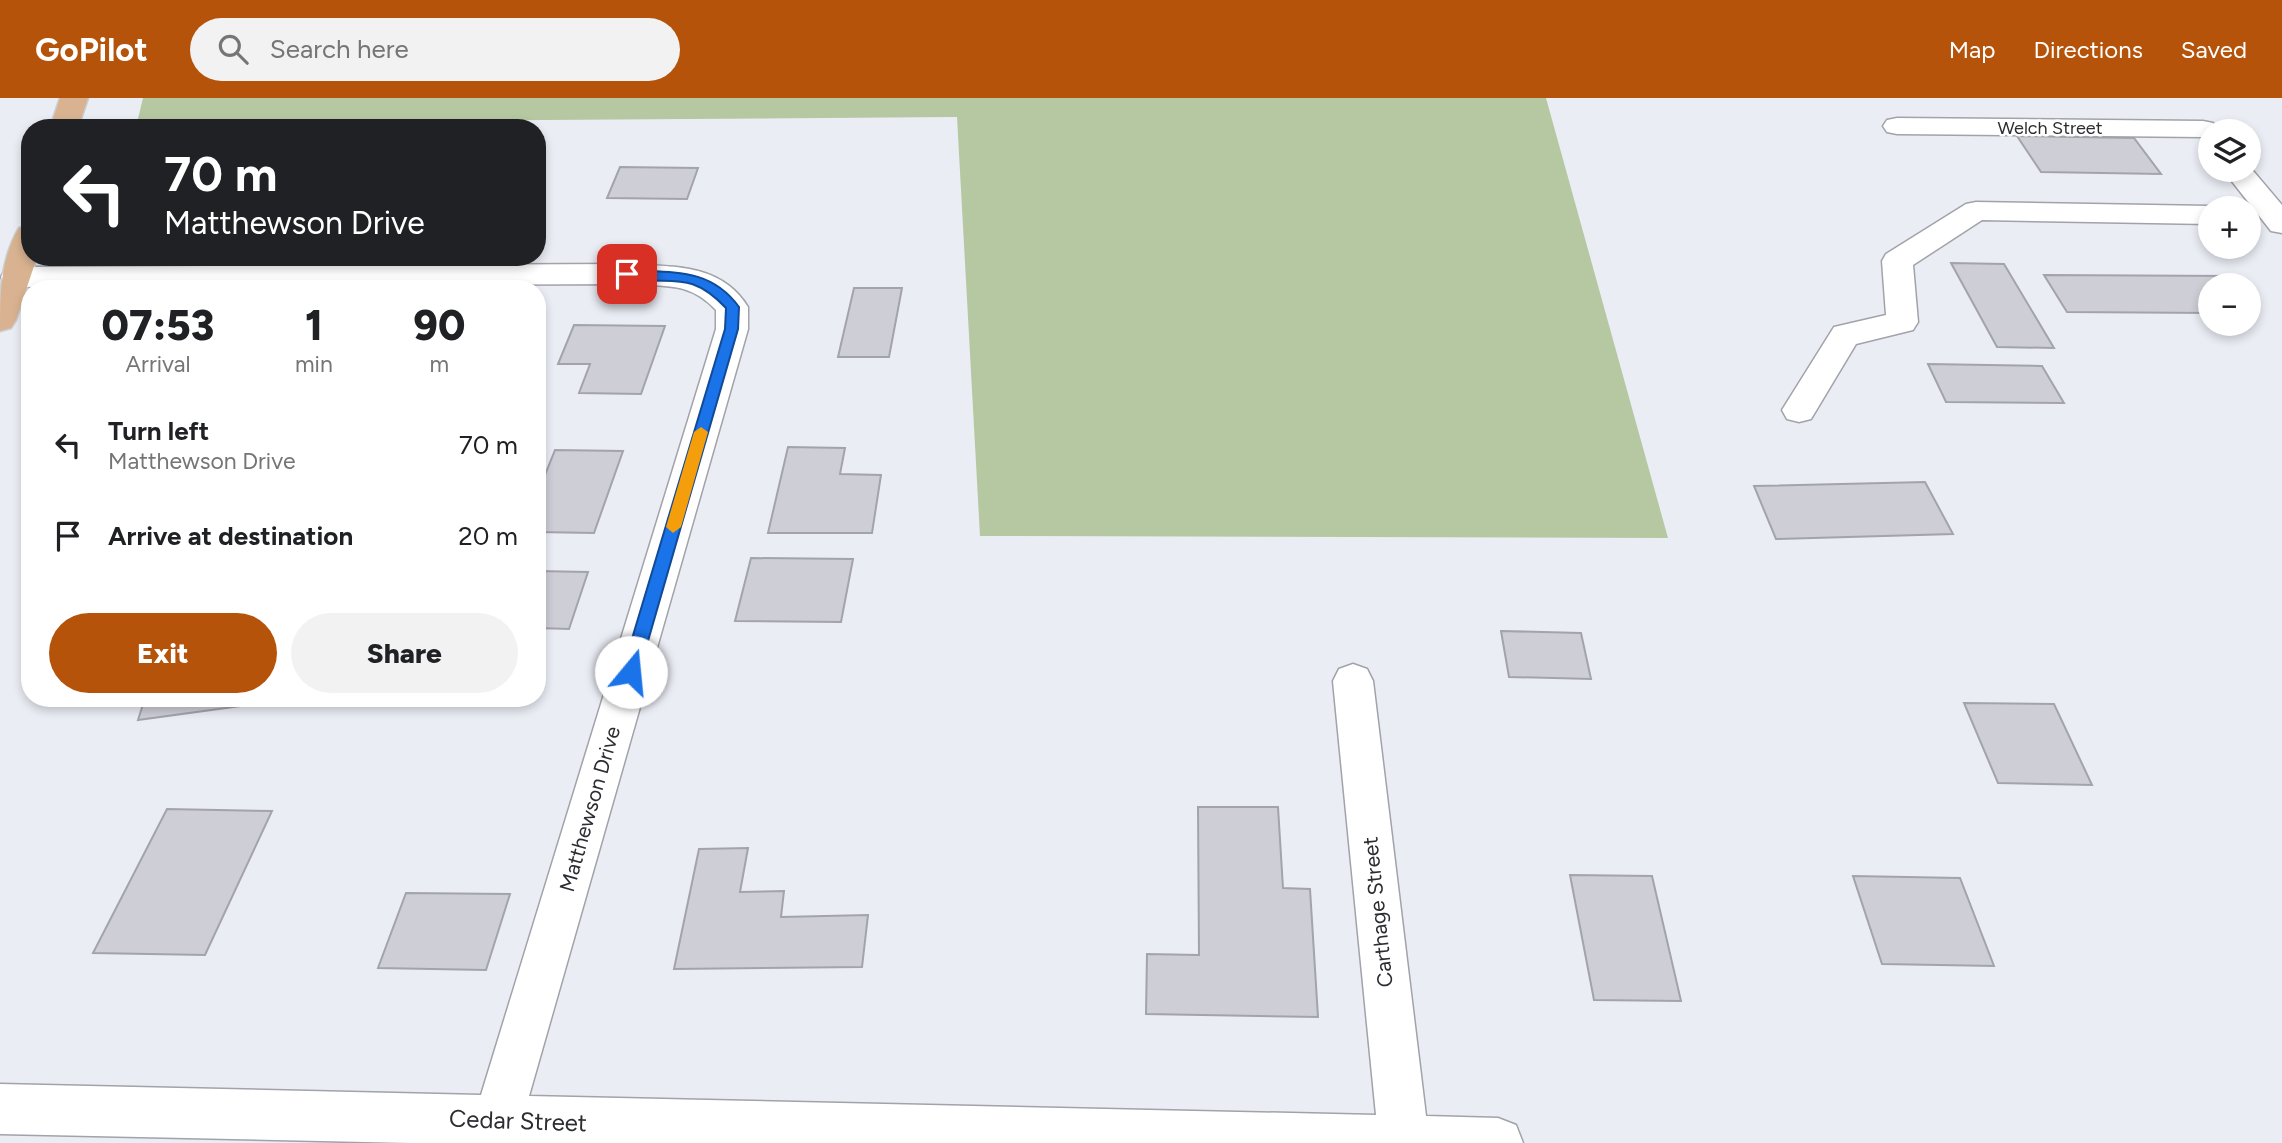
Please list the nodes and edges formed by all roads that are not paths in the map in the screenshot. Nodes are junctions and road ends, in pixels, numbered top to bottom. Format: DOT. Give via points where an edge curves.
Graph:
graph roads {
  1 [pos="74,98"];
  2 [pos="2178,98"];
  3 [pos="67,119"];
  4 [pos="2198,122"];
  5 [pos="1897,127"];
  6 [pos="2198,133"];
  7 [pos="2245,182"];
  8 [pos="2198,215"];
  9 [pos="2269,219"];
  10 [pos="21,262"];
  11 [pos="16,277"];
  12 [pos="0,320"];
  13 [pos="1799,410"];
  14 [pos="1353,681"];
  15 [pos="0,1109"];
  16 [pos="498,1120"];
  17 [pos="1404,1142"];
  18 [pos="1498,1143"];
  1 -- 3 [label="main road"];
  2 -- 4 [label="street"];
  5 -- 6 [label="street, Welch Street"];
  7 -- 9 [label="street"];
  8 -- 13 [label="street" via="1976,211 1897,261 1902,322 1845,335"];
  10 -- 11 [label="main road"];
  11 -- 12 [label="main road"];
  11 -- 16 [label="street, Matthewson Drive" via="627,274 697,279 714,288 732,307 732,329"];
  14 -- 17 [label="street, Carthage Street"];
  15 -- 16 [label="street, Cedar Street"];
  16 -- 17 [label="street, Cedar Street"];
  17 -- 18 [label="street, Cedar Street"];
}
